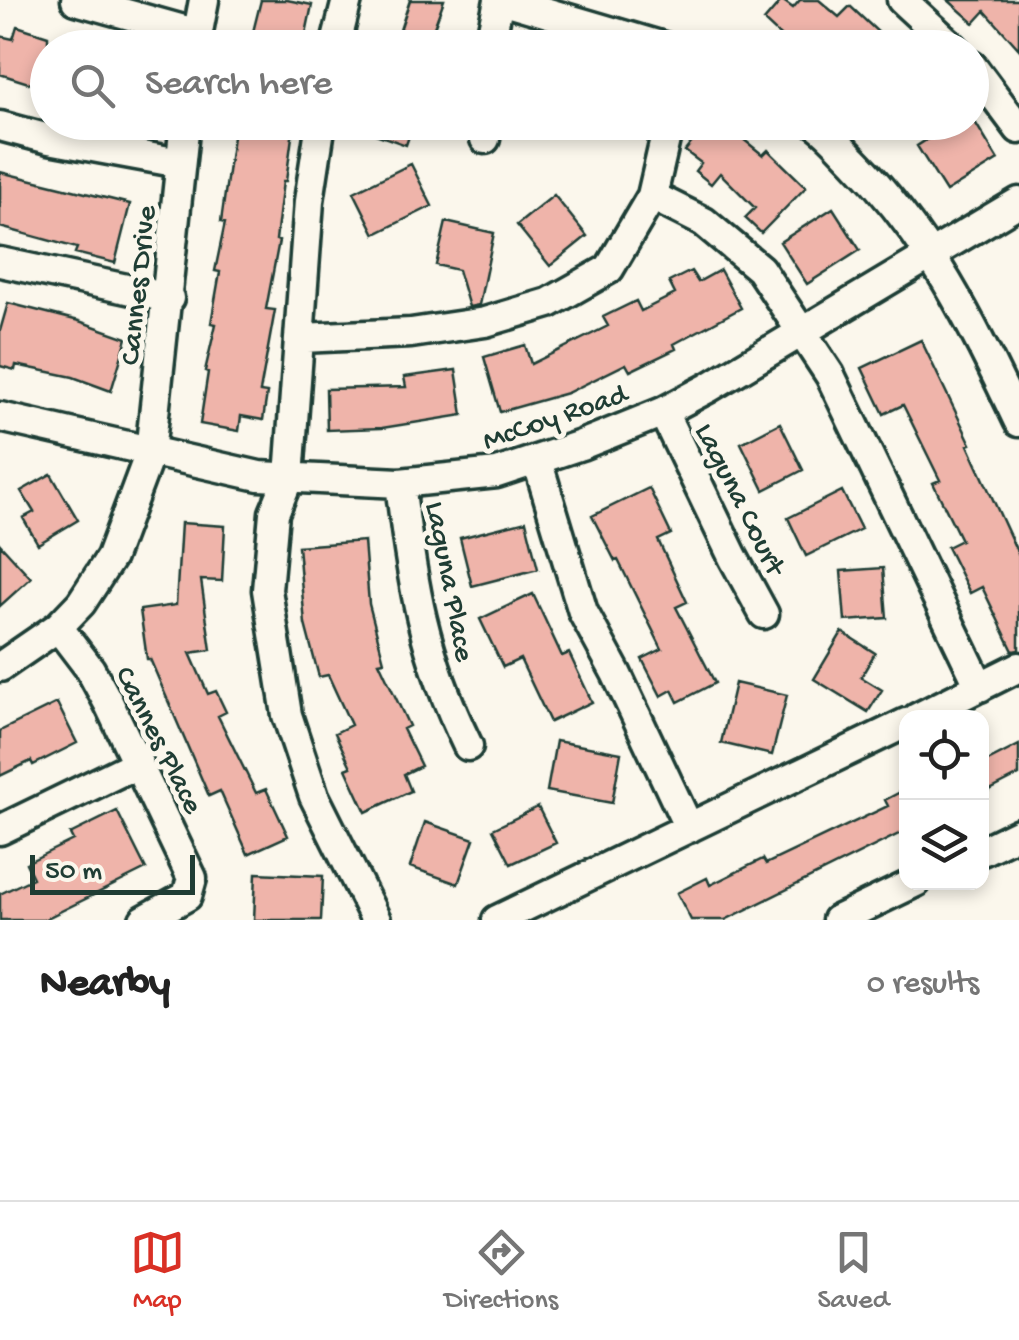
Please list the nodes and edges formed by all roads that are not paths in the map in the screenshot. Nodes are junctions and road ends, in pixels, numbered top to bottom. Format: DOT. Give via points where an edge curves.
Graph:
graph roads {
  1 [pos="76,0"];
  2 [pos="204,0"];
  3 [pos="347,0"];
  4 [pos="502,0"];
  5 [pos="902,0"];
  6 [pos="165,30"];
  7 [pos="199,30"];
  8 [pos="340,30"];
  9 [pos="494,30"];
  10 [pos="604,30"];
  11 [pos="934,30"];
  12 [pos="989,89"];
  13 [pos="0,126"];
  14 [pos="1019,129"];
  15 [pos="30,134"];
  16 [pos="54,140"];
  17 [pos="182,140"];
  18 [pos="318,140"];
  19 [pos="665,140"];
  20 [pos="833,140"];
  21 [pos="180,163"];
  22 [pos="652,196"];
  23 [pos="1019,202"];
  24 [pos="932,254"];
  25 [pos="0,262"];
  26 [pos="169,298"];
  27 [pos="801,330"];
  28 [pos="301,338"];
  29 [pos="663,412"];
  30 [pos="1019,422"];
  31 [pos="2,425"];
  32 [pos="150,454"];
  33 [pos="537,460"];
  34 [pos="288,477"];
  35 [pos="400,483"];
  36 [pos="764,614"];
  37 [pos="58,627"];
  38 [pos="0,667"];
  39 [pos="1019,667"];
  40 [pos="980,687"];
  41 [pos="933,710"];
  42 [pos="899,725"];
  43 [pos="468,746"];
  44 [pos="138,763"];
  45 [pos="690,828"];
  46 [pos="0,830"];
  47 [pos="1019,834"];
  48 [pos="989,848"];
  49 [pos="899,890"];
  50 [pos="144,920"];
  51 [pos="376,920"];
  52 [pos="497,920"];
  53 [pos="837,920"];
  1 -- 6 [label="street"];
  2 -- 7 [label="street"];
  3 -- 8 [label="street"];
  4 -- 9 [label="street"];
  4 -- 10 [label="street"];
  5 -- 11 [label="street"];
  12 -- 14 [label="street"];
  13 -- 15 [label="street"];
  16 -- 21 [label="street"];
  17 -- 21 [label="street, Cannes Drive"];
  18 -- 28 [label="street"];
  19 -- 22 [label="street"];
  20 -- 24 [label="street" via="874,179"];
  21 -- 26 [label="street, Cannes Drive"];
  22 -- 27 [label="street" via="704,222 760,269"];
  22 -- 28 [label="street" via="609,269 549,302 484,322 412,333"];
  23 -- 24 [label="street, McCoy Road"];
  24 -- 27 [label="street, McCoy Road"];
  24 -- 30 [label="street"];
  25 -- 26 [label="street"];
  26 -- 32 [label="street, Cannes Drive"];
  27 -- 29 [label="street, McCoy Road"];
  27 -- 40 [label="street" via="830,375"];
  28 -- 34 [label="street"];
  29 -- 33 [label="street, McCoy Road"];
  29 -- 36 [label="street, Laguna Court"];
  31 -- 32 [label="street, McCoy Road"];
  32 -- 34 [label="street, McCoy Road"];
  32 -- 37 [label="street, Cannes Drive" via="112,557"];
  33 -- 35 [label="street, McCoy Road" via="496,473"];
  33 -- 45 [label="street" via="583,612"];
  34 -- 35 [label="street, McCoy Road"];
  34 -- 51 [label="street" via="274,513 268,590 288,715 314,796"];
  35 -- 43 [label="street, Laguna Place" via="426,641"];
  37 -- 38 [label="street, Cannes Drive"];
  37 -- 44 [label="street, Cannes Place" via="90,669"];
  39 -- 40 [label="street"];
  40 -- 41 [label="street"];
  42 -- 45 [label="street"];
  44 -- 46 [label="street"];
  44 -- 50 [label="street, Cannes Place" via="192,878 187,896"];
  45 -- 52 [label="street"];
  47 -- 48 [label="street"];
  49 -- 53 [label="street"];
}
